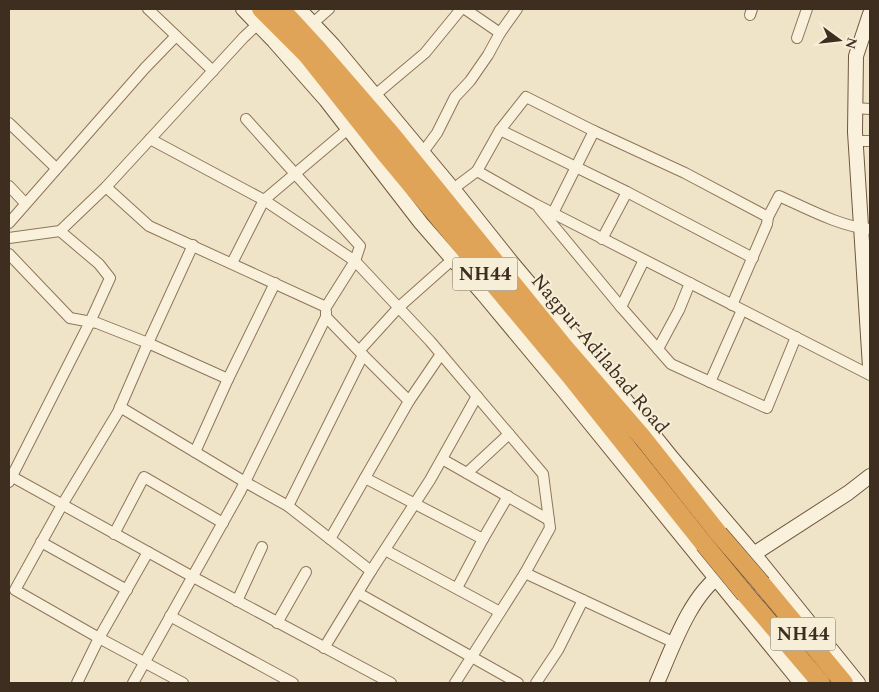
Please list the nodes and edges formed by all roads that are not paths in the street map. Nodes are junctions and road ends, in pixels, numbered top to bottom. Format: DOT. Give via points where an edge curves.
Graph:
graph roads {
  1 [pos="148,9"];
  2 [pos="281,9"];
  3 [pos="299,9"];
  4 [pos="329,9"];
  5 [pos="463,9"];
  6 [pos="517,9"];
  7 [pos="807,9"];
  8 [pos="252,13"];
  9 [pos="870,14"];
  10 [pos="313,23"];
  11 [pos="500,33"];
  12 [pos="176,36"];
  13 [pos="797,38"];
  14 [pos="213,71"];
  15 [pos="375,95"];
  16 [pos="855,108"];
  17 [pos="870,109"];
  18 [pos="246,119"];
  19 [pos="9,123"];
  20 [pos="348,129"];
  21 [pos="500,130"];
  22 [pos="594,131"];
  23 [pos="150,139"];
  24 [pos="855,141"];
  25 [pos="870,141"];
  26 [pos="422,152"];
  27 [pos="377,155"];
  28 [pos="56,168"];
  29 [pos="575,168"];
  30 [pos="477,171"];
  31 [pos="296,173"];
  32 [pos="9,186"];
  33 [pos="106,188"];
  34 [pos="453,189"];
  35 [pos="627,192"];
  36 [pos="264,200"];
  37 [pos="865,202"];
  38 [pos="25,203"];
  39 [pos="535,204"];
  40 [pos="553,213"];
  41 [pos="768,217"];
  42 [pos="9,223"];
  43 [pos="866,228"];
  44 [pos="60,231"];
  45 [pos="9,238"];
  46 [pos="602,239"];
  47 [pos="193,245"];
  48 [pos="9,254"];
  49 [pos="753,258"];
  50 [pos="453,259"];
  51 [pos="644,260"];
  52 [pos="867,260"];
  53 [pos="355,261"];
  54 [pos="232,263"];
  55 [pos="275,283"];
  56 [pos="690,283"];
  57 [pos="868,285"];
  58 [pos="737,307"];
  59 [pos="399,308"];
  60 [pos="621,308"];
  61 [pos="326,312"];
  62 [pos="90,322"];
  63 [pos="796,337"];
  64 [pos="148,342"];
  65 [pos="870,346"];
  66 [pos="658,350"];
  67 [pos="361,353"];
  68 [pos="441,354"];
  69 [pos="870,367"];
  70 [pos="870,375"];
  71 [pos="228,379"];
  72 [pos="710,382"];
  73 [pos="477,396"];
  74 [pos="409,401"];
  75 [pos="120,407"];
  76 [pos="509,434"];
  77 [pos="194,452"];
  78 [pos="442,459"];
  79 [pos="467,473"];
  80 [pos="870,476"];
  81 [pos="10,478"];
  82 [pos="365,478"];
  83 [pos="244,482"];
  84 [pos="508,496"];
  85 [pos="415,504"];
  86 [pos="62,505"];
  87 [pos="288,506"];
  88 [pos="549,520"];
  89 [pos="222,523"];
  90 [pos="114,534"];
  91 [pos="483,538"];
  92 [pos="330,539"];
  93 [pos="41,542"];
  94 [pos="262,547"];
  95 [pos="385,550"];
  96 [pos="148,552"];
  97 [pos="754,554"];
  98 [pos="371,571"];
  99 [pos="306,572"];
  100 [pos="525,573"];
  101 [pos="193,577"];
  102 [pos="716,578"];
  103 [pos="12,588"];
  104 [pos="457,588"];
  105 [pos="127,590"];
  106 [pos="358,593"];
  107 [pos="583,600"];
  108 [pos="237,601"];
  109 [pos="500,612"];
  110 [pos="170,616"];
  111 [pos="278,623"];
  112 [pos="99,638"];
  113 [pos="675,643"];
  114 [pos="324,648"];
  115 [pos="472,657"];
  116 [pos="144,662"];
  117 [pos="384,682"];
  118 [pos="77,683"];
  119 [pos="133,683"];
  120 [pos="183,683"];
  121 [pos="293,683"];
  122 [pos="455,683"];
  123 [pos="518,683"];
  124 [pos="536,683"];
  125 [pos="657,683"];
  126 [pos="801,683"];
  127 [pos="821,683"];
  128 [pos="844,683"];
  129 [pos="858,683"];
  1 -- 12 [label="street"];
  2 -- 128 [label="highway, Nagpur Adilabad Road / NH44, bridge" via="392,135"];
  3 -- 10 [label="street"];
  4 -- 10 [label="street"];
  5 -- 11 [label="street"];
  5 -- 15 [label="street" via="425,52"];
  6 -- 11 [label="street"];
  7 -- 13 [label="street"];
  8 -- 14 [label="street" via="244,37"];
  8 -- 20 [label="street"];
  8 -- 27 [label="highway, Nagpur Adilabad Road / NH44" via="307,55"];
  9 -- 16 [label="street" via="856,56"];
  10 -- 15 [label="street"];
  11 -- 26 [label="street"];
  12 -- 14 [label="street"];
  12 -- 28 [label="street"];
  14 -- 23 [label="street"];
  15 -- 26 [label="street"];
  16 -- 17 [label="street"];
  16 -- 24 [label="street"];
  18 -- 31 [label="street"];
  19 -- 28 [label="street"];
  20 -- 27 [label="street"];
  20 -- 31 [label="street"];
  21 -- 22 [label="street" via="526,97"];
  21 -- 29 [label="street"];
  21 -- 30 [label="street"];
  22 -- 29 [label="street"];
  22 -- 41 [label="street" via="685,173"];
  23 -- 33 [label="street"];
  23 -- 36 [label="street"];
  24 -- 25 [label="street"];
  24 -- 37 [label="street"];
  26 -- 34 [label="street"];
  27 -- 50 [label="street" via="421,223"];
  27 -- 127 [label="highway, Nagpur Adilabad Road / NH44, bridge" via="571,377 704,544"];
  28 -- 38 [label="street"];
  29 -- 35 [label="street"];
  29 -- 40 [label="street"];
  30 -- 34 [label="street"];
  30 -- 39 [label="street"];
  31 -- 36 [label="street"];
  31 -- 53 [label="street" via="360,246"];
  32 -- 38 [label="street"];
  33 -- 44 [label="street"];
  33 -- 47 [label="street" via="149,226"];
  34 -- 97 [label="street"];
  35 -- 46 [label="street"];
  35 -- 49 [label="street"];
  36 -- 53 [label="street"];
  36 -- 54 [label="street"];
  37 -- 43 [label="street"];
  38 -- 42 [label="street"];
  39 -- 40 [label="street"];
  39 -- 60 [label="street"];
  40 -- 46 [label="street"];
  41 -- 43 [label="street" via="779,196 821,215"];
  41 -- 49 [label="street"];
  43 -- 52 [label="street"];
  44 -- 45 [label="street"];
  44 -- 62 [label="street" via="99,264 110,278"];
  46 -- 51 [label="street"];
  47 -- 54 [label="street"];
  47 -- 64 [label="street"];
  48 -- 62 [label="street" via="70,318"];
  49 -- 58 [label="street"];
  50 -- 59 [label="street"];
  50 -- 102 [label="street"];
  51 -- 56 [label="street"];
  51 -- 60 [label="street"];
  52 -- 57 [label="street"];
  53 -- 59 [label="street"];
  53 -- 61 [label="street"];
  54 -- 55 [label="street"];
  55 -- 61 [label="street"];
  55 -- 71 [label="street"];
  56 -- 58 [label="street"];
  56 -- 66 [label="street"];
  57 -- 65 [label="street"];
  58 -- 63 [label="street"];
  58 -- 72 [label="street"];
  59 -- 67 [label="street"];
  59 -- 68 [label="street"];
  60 -- 66 [label="street"];
  61 -- 67 [label="street"];
  61 -- 83 [label="street"];
  62 -- 64 [label="street"];
  62 -- 81 [label="street"];
  63 -- 70 [label="street"];
  63 -- 72 [label="street" via="767,408"];
  64 -- 71 [label="street"];
  64 -- 75 [label="street"];
  65 -- 69 [label="street"];
  66 -- 72 [label="street" via="671,364"];
  67 -- 74 [label="street"];
  67 -- 87 [label="street"];
  68 -- 73 [label="street"];
  68 -- 74 [label="street"];
  71 -- 77 [label="street"];
  73 -- 76 [label="street"];
  73 -- 78 [label="street"];
  74 -- 82 [label="street"];
  75 -- 77 [label="street"];
  75 -- 86 [label="street"];
  76 -- 79 [label="street"];
  76 -- 88 [label="street" via="544,474"];
  77 -- 83 [label="street"];
  78 -- 79 [label="street"];
  78 -- 85 [label="street"];
  79 -- 84 [label="street"];
  80 -- 97 [label="street"];
  81 -- 86 [label="street"];
  82 -- 85 [label="street"];
  82 -- 92 [label="street"];
  83 -- 87 [label="street"];
  83 -- 89 [label="street"];
  84 -- 88 [label="street"];
  84 -- 91 [label="street"];
  85 -- 91 [label="street"];
  85 -- 95 [label="street"];
  86 -- 90 [label="street"];
  86 -- 93 [label="street"];
  87 -- 92 [label="street"];
  88 -- 100 [label="street" via="550,528"];
  89 -- 90 [label="street" via="144,477"];
  89 -- 101 [label="street"];
  90 -- 96 [label="street"];
  91 -- 104 [label="street"];
  92 -- 98 [label="street"];
  93 -- 103 [label="street"];
  93 -- 105 [label="street"];
  94 -- 108 [label="street"];
  95 -- 98 [label="street"];
  95 -- 104 [label="street"];
  96 -- 101 [label="street"];
  96 -- 105 [label="street"];
  97 -- 102 [label="street"];
  97 -- 129 [label="street"];
  98 -- 106 [label="street"];
  99 -- 111 [label="street"];
  100 -- 107 [label="street"];
  100 -- 109 [label="street"];
  101 -- 108 [label="street"];
  101 -- 110 [label="street"];
  102 -- 113 [label="street" via="693,604"];
  102 -- 126 [label="street"];
  103 -- 112 [label="street"];
  104 -- 109 [label="street"];
  105 -- 112 [label="street"];
  106 -- 114 [label="street"];
  106 -- 115 [label="street"];
  107 -- 113 [label="street"];
  107 -- 124 [label="street" via="558,650"];
  108 -- 111 [label="street"];
  109 -- 115 [label="street"];
  110 -- 116 [label="street"];
  110 -- 121 [label="street"];
  111 -- 114 [label="street"];
  112 -- 116 [label="street"];
  112 -- 118 [label="street"];
  113 -- 125 [label="street"];
  114 -- 117 [label="street"];
  115 -- 122 [label="street"];
  115 -- 123 [label="street"];
  116 -- 119 [label="street"];
  116 -- 120 [label="street"];
}
